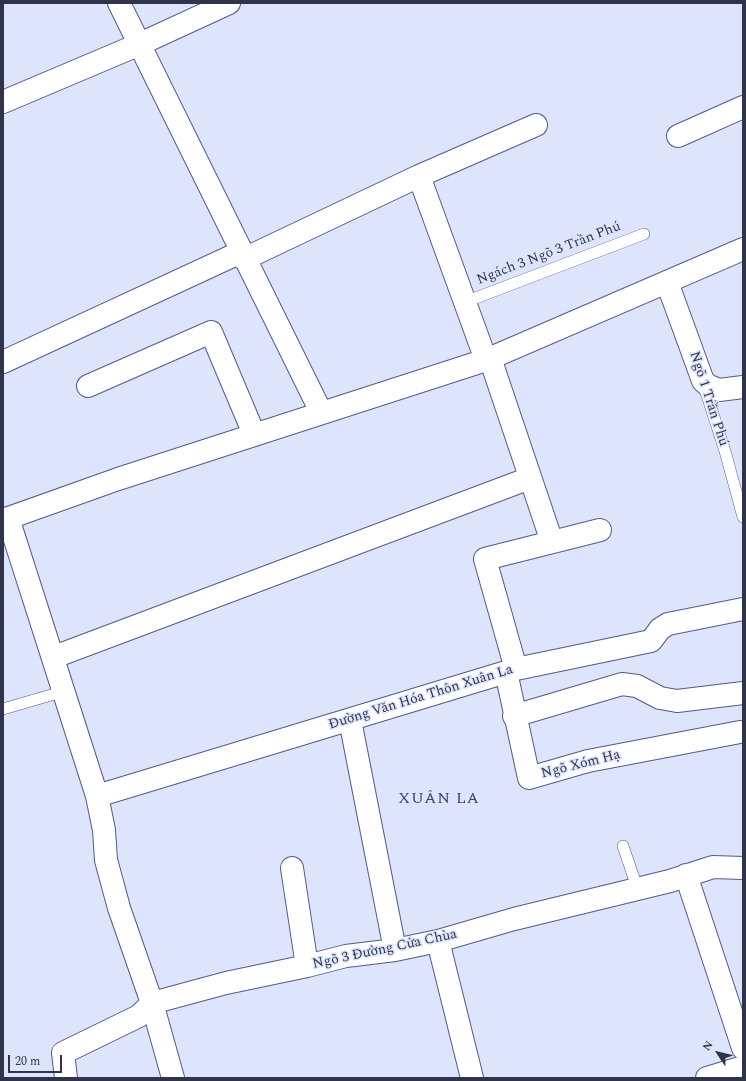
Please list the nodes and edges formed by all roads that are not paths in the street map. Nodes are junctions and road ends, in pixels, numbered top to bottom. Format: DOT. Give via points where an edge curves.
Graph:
graph roads {
  1 [pos="120,3"];
  2 [pos="229,3"];
  3 [pos="143,51"];
  4 [pos="3,102"];
  5 [pos="743,107"];
  6 [pos="536,125"];
  7 [pos="678,136"];
  8 [pos="419,176"];
  9 [pos="644,234"];
  10 [pos="743,249"];
  11 [pos="243,256"];
  12 [pos="667,282"];
  13 [pos="465,302"];
  14 [pos="488,359"];
  15 [pos="3,362"];
  16 [pos="703,381"];
  17 [pos="88,386"];
  18 [pos="743,387"];
  19 [pos="321,412"];
  20 [pos="254,434"];
  21 [pos="530,478"];
  22 [pos="5,516"];
  23 [pos="743,518"];
  24 [pos="600,530"];
  25 [pos="552,542"];
  26 [pos="743,608"];
  27 [pos="54,657"];
  28 [pos="511,670"];
  29 [pos="65,691"];
  30 [pos="743,693"];
  31 [pos="3,709"];
  32 [pos="514,716"];
  33 [pos="350,720"];
  34 [pos="740,732"];
  35 [pos="98,796"];
  36 [pos="623,846"];
  37 [pos="292,868"];
  38 [pos="743,868"];
  39 [pos="686,875"];
  40 [pos="638,890"];
  41 [pos="438,941"];
  42 [pos="395,950"];
  43 [pos="307,966"];
  44 [pos="152,1003"];
  45 [pos="743,1048"];
  46 [pos="743,1067"];
  47 [pos="66,1078"];
  48 [pos="173,1078"];
  49 [pos="472,1078"];
  50 [pos="707,1078"];
  1 -- 3 [label="street"];
  2 -- 3 [label="street"];
  3 -- 4 [label="street"];
  3 -- 11 [label="street"];
  5 -- 7 [label="street"];
  6 -- 8 [label="street"];
  8 -- 11 [label="street"];
  8 -- 13 [label="street"];
  9 -- 13 [label="lane, Ngách 3 Ngõ 3 Trần Phú"];
  10 -- 12 [label="street"];
  11 -- 15 [label="street"];
  11 -- 19 [label="street"];
  12 -- 14 [label="street"];
  12 -- 16 [label="street, Ngõ 1 Trần Phú"];
  13 -- 14 [label="street"];
  14 -- 19 [label="street"];
  14 -- 21 [label="street"];
  16 -- 18 [label="street" via="719,390"];
  16 -- 23 [label="lane, Ngõ 1 Trần Phú"];
  17 -- 20 [label="street" via="211,332"];
  19 -- 20 [label="street"];
  20 -- 22 [label="street"];
  21 -- 25 [label="street"];
  21 -- 27 [label="street"];
  22 -- 27 [label="street"];
  24 -- 25 [label="street"];
  25 -- 28 [label="street, Ngõ Xóm Hạ" via="485,559"];
  26 -- 28 [label="street, Đường Văn Hóa Thôn Xuân La" via="668,624 660,629 651,641"];
  27 -- 29 [label="street"];
  28 -- 32 [label="street, Ngõ Xóm Hạ"];
  28 -- 33 [label="street, Đường Văn Hóa Thôn Xuân La"];
  29 -- 31 [label="lane"];
  29 -- 35 [label="street"];
  30 -- 32 [label="street" via="677,701 660,698 637,686 622,684"];
  32 -- 34 [label="street, Ngõ Xóm Hạ" via="529,778 588,761"];
  33 -- 35 [label="street, Đường Văn Hóa Thôn Xuân La"];
  33 -- 42 [label="street"];
  35 -- 44 [label="street" via="106,860 119,908"];
  36 -- 40 [label="lane"];
  37 -- 43 [label="street"];
  38 -- 39 [label="street, Ngõ 3 Đường Cửa Chùa" via="713,867"];
  39 -- 40 [label="street, Ngõ 3 Đường Cửa Chùa"];
  39 -- 45 [label="street"];
  40 -- 41 [label="street, Ngõ 3 Đường Cửa Chùa" via="514,919"];
  41 -- 42 [label="street, Ngõ 3 Đường Cửa Chùa"];
  41 -- 49 [label="street"];
  42 -- 43 [label="street, Ngõ 3 Đường Cửa Chùa" via="346,956"];
  43 -- 44 [label="street, Ngõ 3 Đường Cửa Chùa" via="226,982"];
  44 -- 47 [label="street, Ngõ 3 Đường Cửa Chùa" via="139,1016 63,1053"];
  44 -- 48 [label="street"];
  46 -- 50 [label="street"];
}
